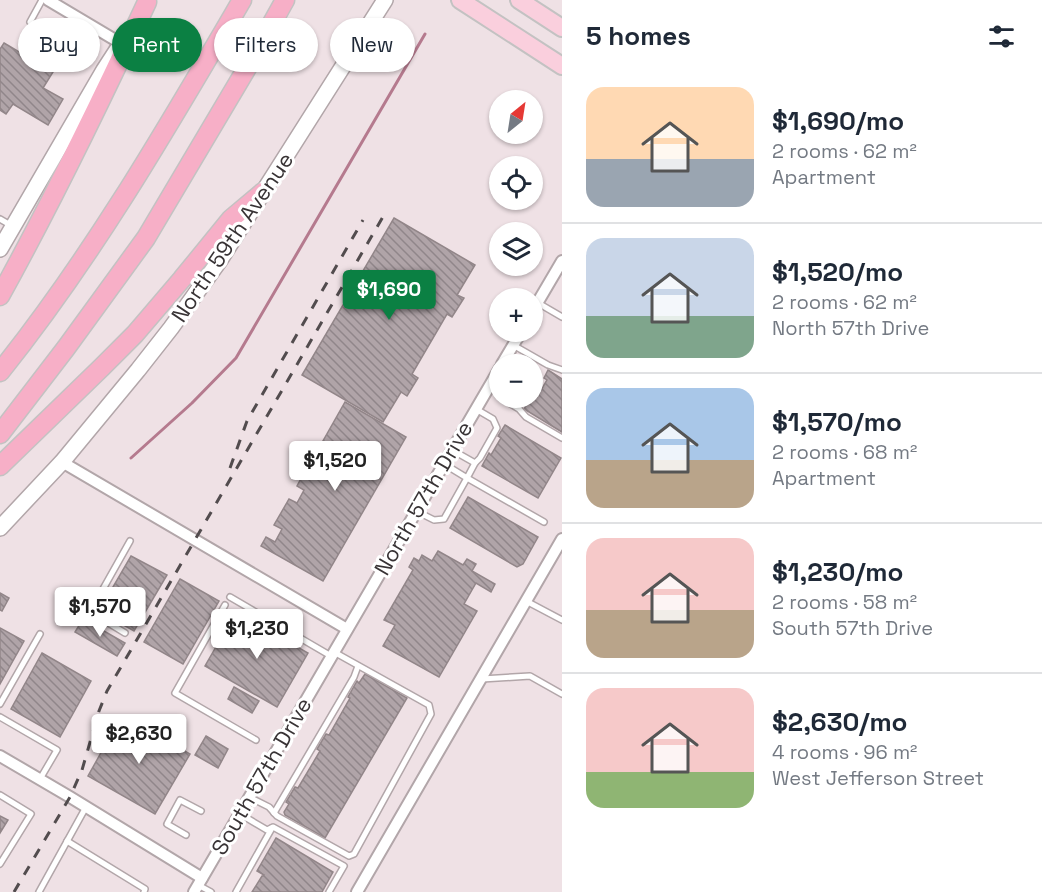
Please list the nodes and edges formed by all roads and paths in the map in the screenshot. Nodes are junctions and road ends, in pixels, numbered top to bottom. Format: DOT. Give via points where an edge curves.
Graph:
graph roads {
  1 [pos="42,0"];
  2 [pos="48,0"];
  3 [pos="242,0"];
  4 [pos="285,0"];
  5 [pos="385,0"];
  6 [pos="460,0"];
  7 [pos="519,0"];
  8 [pos="148,1"];
  9 [pos="32,18"];
  10 [pos="138,18"];
  11 [pos="562,28"];
  12 [pos="112,38"];
  13 [pos="112,59"];
  14 [pos="562,66"];
  15 [pos="263,192"];
  16 [pos="7,223"];
  17 [pos="0,249"];
  18 [pos="562,261"];
  19 [pos="543,293"];
  20 [pos="0,296"];
  21 [pos="543,310"];
  22 [pos="562,316"];
  23 [pos="515,342"];
  24 [pos="513,345"];
  25 [pos="508,354"];
  26 [pos="562,370"];
  27 [pos="0,372"];
  28 [pos="489,386"];
  29 [pos="487,389"];
  30 [pos="517,408"];
  31 [pos="476,409"];
  32 [pos="0,434"];
  33 [pos="562,438"];
  34 [pos="452,450"];
  35 [pos="62,462"];
  36 [pos="475,463"];
  37 [pos="444,464"];
  38 [pos="0,466"];
  39 [pos="467,478"];
  40 [pos="416,511"];
  41 [pos="544,522"];
  42 [pos="0,528"];
  43 [pos="562,539"];
  44 [pos="130,541"];
  45 [pos="230,597"];
  46 [pos="526,601"];
  47 [pos="225,605"];
  48 [pos="562,620"];
  49 [pos="347,629"];
  50 [pos="126,633"];
  51 [pos="40,634"];
  52 [pos="332,654"];
  53 [pos="358,666"];
  54 [pos="481,679"];
  55 [pos="562,694"];
  56 [pos="0,704"];
  57 [pos="0,717"];
  58 [pos="256,740"];
  59 [pos="0,756"];
  60 [pos="40,779"];
  61 [pos="0,795"];
  62 [pos="249,797"];
  63 [pos="86,807"];
  64 [pos="201,811"];
  65 [pos="240,813"];
  66 [pos="274,813"];
  67 [pos="273,827"];
  68 [pos="186,835"];
  69 [pos="67,841"];
  70 [pos="0,864"];
  71 [pos="198,885"];
  72 [pos="39,892"];
  73 [pos="144,892"];
  74 [pos="211,892"];
  75 [pos="236,892"];
  76 [pos="329,892"];
  77 [pos="357,892"];
  1 -- 9 [label="lane"];
  2 -- 12 [label="street"];
  3 -- 27 [label="highway" via="74,273"];
  4 -- 32 [label="highway" via="146,238"];
  5 -- 15 [label="main road, North 59th Avenue"];
  6 -- 14 [label="main road"];
  7 -- 11 [label="main road"];
  8 -- 10 [label="main road"];
  8 -- 20 [label="highway"];
  13 -- 16 [label="main road"];
  15 -- 35 [label="main road, North 59th Avenue" via="171,327"];
  15 -- 38 [label="highway" via="231,219 135,334"];
  16 -- 17 [label="main road"];
  18 -- 19 [label="street"];
  21 -- 22 [label="lane"];
  23 -- 24 [label="street, North 57th Drive"];
  24 -- 25 [label="street, North 57th Drive"];
  24 -- 26 [label="lane"];
  28 -- 29 [label="street, North 57th Drive"];
  29 -- 31 [label="street, North 57th Drive"];
  30 -- 33 [label="lane"];
  31 -- 34 [label="street, North 57th Drive"];
  31 -- 36 [label="lane" via="493,419 497,428"];
  34 -- 36 [label="lane"];
  34 -- 37 [label="street, North 57th Drive"];
  35 -- 42 [label="main road, North 59th Avenue"];
  35 -- 49 [label="street"];
  36 -- 39 [label="lane"];
  37 -- 39 [label="lane"];
  37 -- 40 [label="street, North 57th Drive"];
  39 -- 40 [label="lane" via="444,519 434,520"];
  39 -- 41 [label="lane"];
  40 -- 49 [label="street, North 57th Drive"];
  43 -- 46 [label="street"];
  44 -- 50 [label="lane" via="94,605 97,616"];
  45 -- 52 [label="lane"];
  46 -- 48 [label="lane"];
  46 -- 54 [label="street"];
  47 -- 58 [label="lane" via="175,693"];
  49 -- 52 [label="street, South 57th Drive"];
  51 -- 56 [label="lane"];
  52 -- 53 [label="lane"];
  52 -- 62 [label="street, South 57th Drive"];
  53 -- 66 [label="lane"];
  53 -- 66 [label="lane" via="429,705 431,714 354,854 349,856"];
  54 -- 55 [label="lane" via="530,676"];
  54 -- 77 [label="street"];
  57 -- 60 [label="lane" via="57,750"];
  59 -- 60 [label="street"];
  60 -- 63 [label="street"];
  61 -- 70 [label="lane" via="31,814"];
  62 -- 65 [label="street, South 57th Drive"];
  62 -- 66 [label="lane"];
  63 -- 69 [label="lane"];
  63 -- 71 [label="street"];
  64 -- 68 [label="lane" via="180,800 167,824"];
  65 -- 67 [label="lane" via="267,830"];
  65 -- 71 [label="street, South 57th Drive"];
  67 -- 75 [label="lane"];
  67 -- 76 [label="lane" via="344,866"];
  69 -- 72 [label="lane"];
  69 -- 73 [label="lane"];
  71 -- 74 [label="lane"];
}
